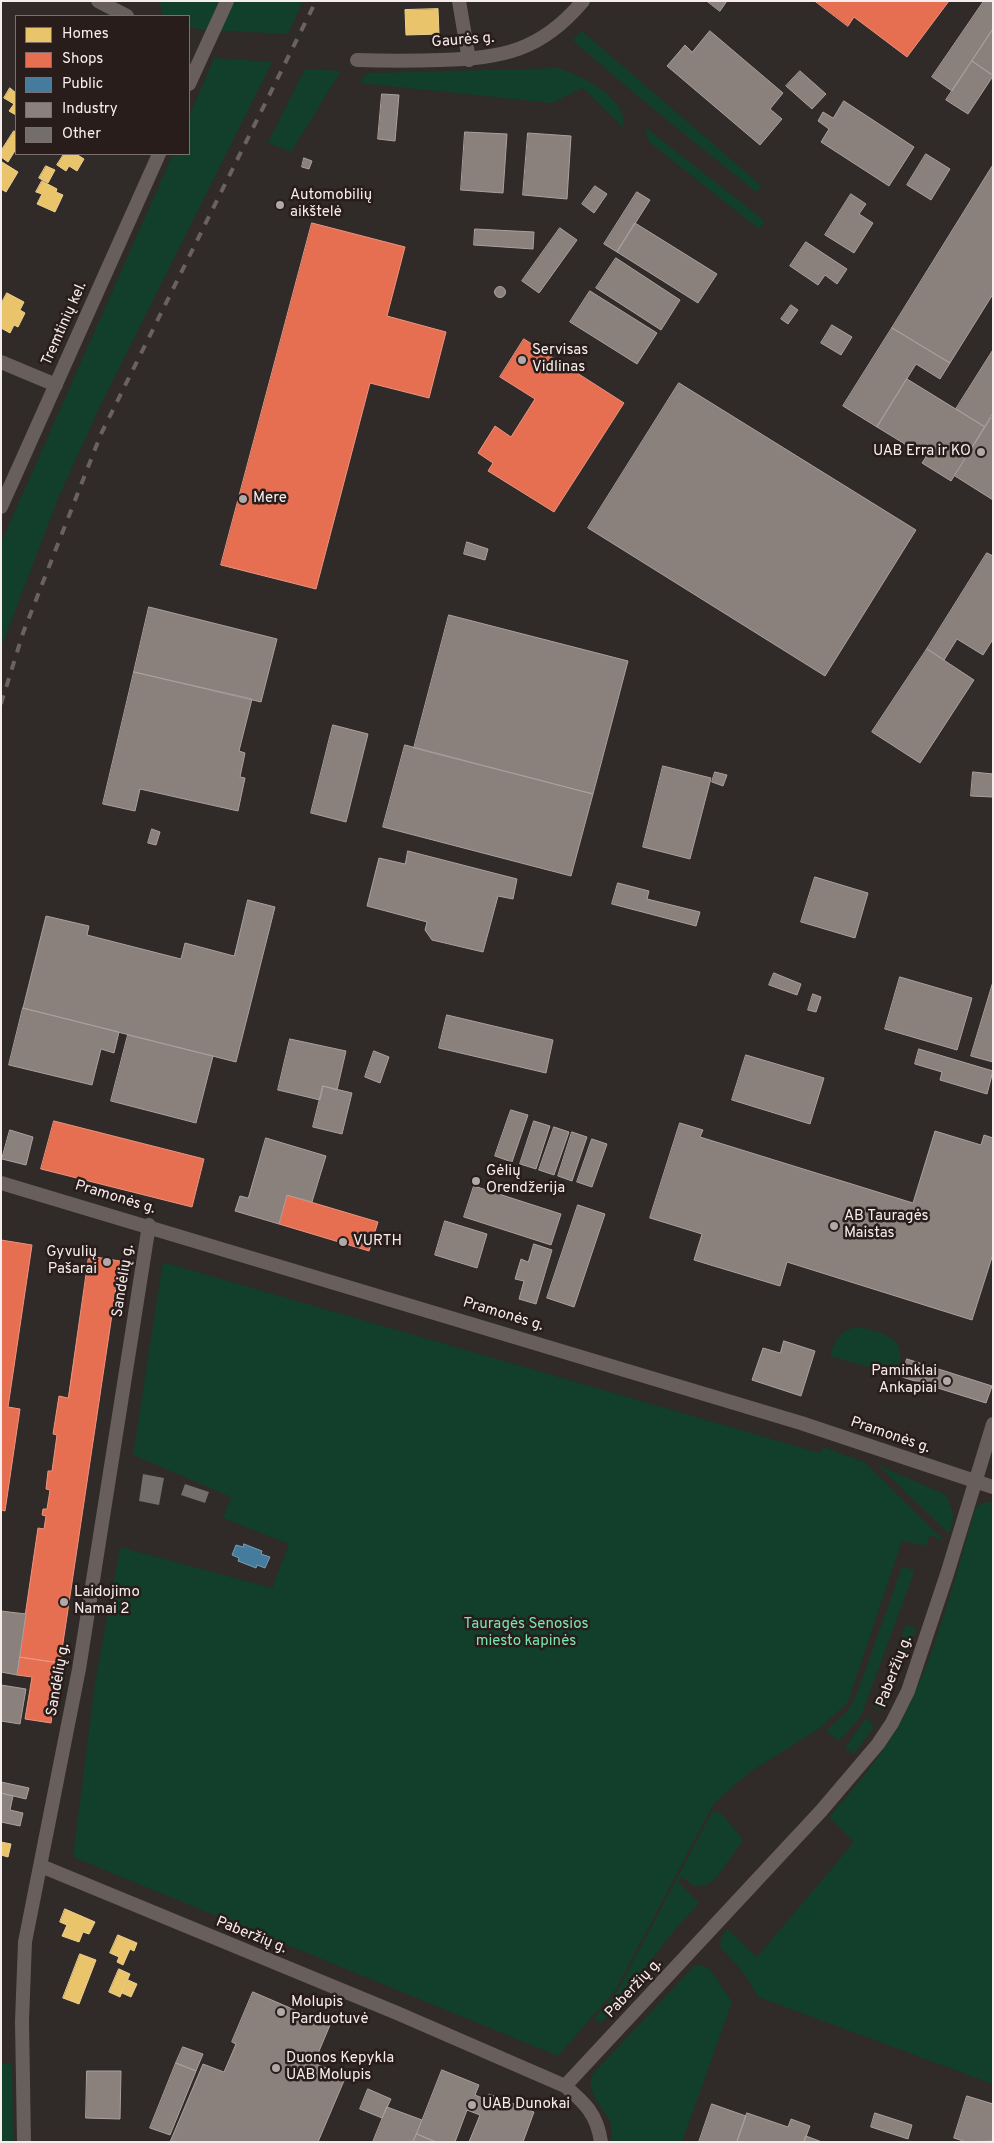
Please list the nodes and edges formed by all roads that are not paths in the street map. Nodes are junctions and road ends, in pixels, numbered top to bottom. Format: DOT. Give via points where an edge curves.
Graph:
graph roads {
  1 [pos="98,1"];
  2 [pos="228,1"];
  3 [pos="459,1"];
  4 [pos="583,1"];
  5 [pos="125,15"];
  6 [pos="190,48"];
  7 [pos="202,54"];
  8 [pos="357,60"];
  9 [pos="469,60"];
  10 [pos="190,82"];
  11 [pos="159,155"];
  12 [pos="1,362"];
  13 [pos="56,385"];
  14 [pos="1,507"];
  15 [pos="1,1182"];
  16 [pos="149,1226"];
  17 [pos="993,1424"];
  18 [pos="974,1482"];
  19 [pos="993,1488"];
  20 [pos="41,1866"];
  21 [pos="565,2086"];
  22 [pos="24,2142"];
  23 [pos="601,2142"];
  1 -- 5 [label="street"];
  2 -- 7 [label="street"];
  3 -- 9 [label="street"];
  4 -- 9 [label="street, Gaurės g." via="548,34 526,46 499,56"];
  6 -- 7 [label="street"];
  7 -- 10 [label="street"];
  8 -- 9 [label="street, Gaurės g."];
  11 -- 13 [label="street, Tremtinių kel."];
  12 -- 13 [label="street"];
  13 -- 14 [label="street, Tremtinių kel."];
  15 -- 16 [label="street, Pramonės g."];
  16 -- 18 [label="street, Pramonės g." via="801,1423"];
  16 -- 20 [label="street, Sandėlių g." via="78,1669"];
  17 -- 18 [label="street, Paberžių g."];
  18 -- 19 [label="street, Pramonės g."];
  18 -- 21 [label="street, Paberžių g." via="957,1546 908,1691 878,1744"];
  20 -- 21 [label="street, Paberžių g."];
  20 -- 22 [label="street, Sandėlių g." via="25,1942 22,2021"];
  21 -- 23 [label="street" via="587,2105 599,2128"];
}
